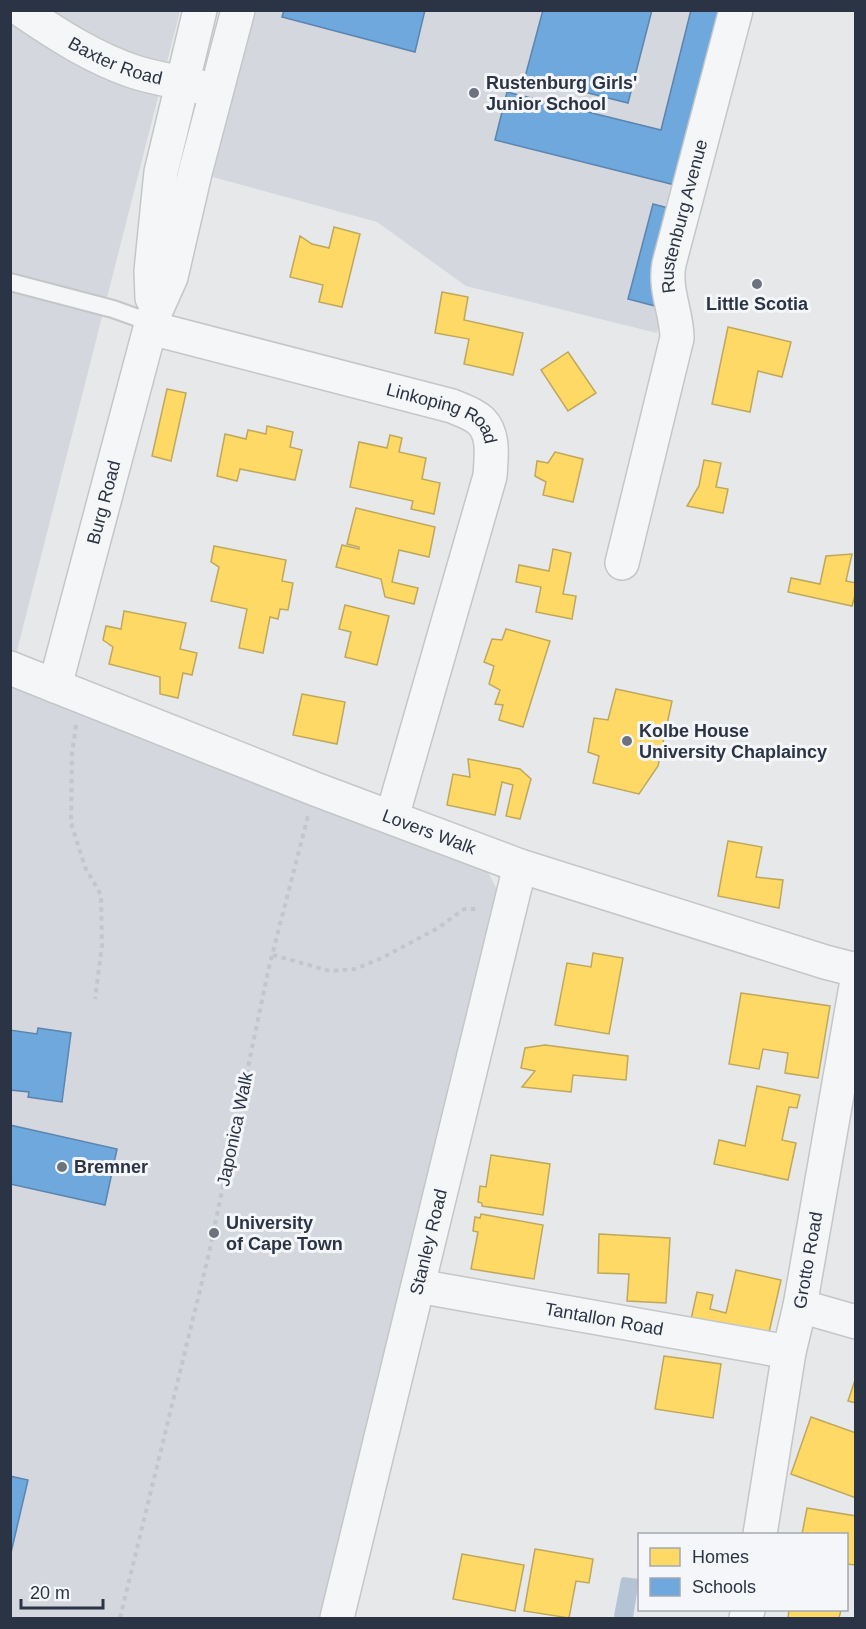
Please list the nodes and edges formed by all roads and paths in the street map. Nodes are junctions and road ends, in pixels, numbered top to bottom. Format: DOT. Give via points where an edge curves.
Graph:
graph roads {
  1 [pos="21,10"];
  2 [pos="200,10"];
  3 [pos="238,10"];
  4 [pos="736,10"];
  5 [pos="182,82"];
  6 [pos="217,91"];
  7 [pos="10,282"];
  8 [pos="152,323"];
  9 [pos="622,563"];
  10 [pos="10,668"];
  11 [pos="55,686"];
  12 [pos="77,718"];
  13 [pos="308,816"];
  14 [pos="392,817"];
  15 [pos="520,866"];
  16 [pos="474,908"];
  17 [pos="273,955"];
  18 [pos="855,970"];
  19 [pos="855,986"];
  20 [pos="95,999"];
  21 [pos="418,1286"];
  22 [pos="800,1306"];
  23 [pos="855,1322"];
  24 [pos="789,1352"];
  25 [pos="760,1533"];
  26 [pos="120,1618"];
  27 [pos="341,1618"];
  1 -- 5 [label="street, Baxter Road" via="98,56 136,72"];
  2 -- 5 [label="street, Burg Road"];
  3 -- 6 [label="street, Burg Road"];
  4 -- 9 [label="street, Rustenburg Avenue" via="669,264 667,282 676,318 676,338"];
  5 -- 6 [label="street, Baxter Road"];
  5 -- 8 [label="street, Burg Road" via="161,172 151,271"];
  6 -- 8 [label="street, Burg Road" via="171,277"];
  7 -- 8 [label="lane"];
  8 -- 11 [label="street, Burg Road"];
  8 -- 14 [label="street, Linkoping Road" via="452,406 481,420 489,432 490,476"];
  10 -- 11 [label="street, Lovers Walk"];
  11 -- 14 [label="street, Lovers Walk"];
  12 -- 20 [label="path" via="71,823 85,867 101,895 102,945"];
  13 -- 17 [label="path, Japonica Walk"];
  14 -- 15 [label="street, Lovers Walk"];
  15 -- 18 [label="street, Lovers Walk"];
  15 -- 21 [label="street, Stanley Road"];
  16 -- 17 [label="path" via="464,909 438,928 355,969 330,971"];
  17 -- 26 [label="path, Japonica Walk" via="208,1253"];
  19 -- 22 [label="street, Grotto Road"];
  21 -- 24 [label="street, Tantallon Road"];
  21 -- 27 [label="street, Stanley Road"];
  22 -- 23 [label="street"];
  22 -- 24 [label="street, Grotto Road"];
  24 -- 25 [label="street, Grotto Road"];
}
